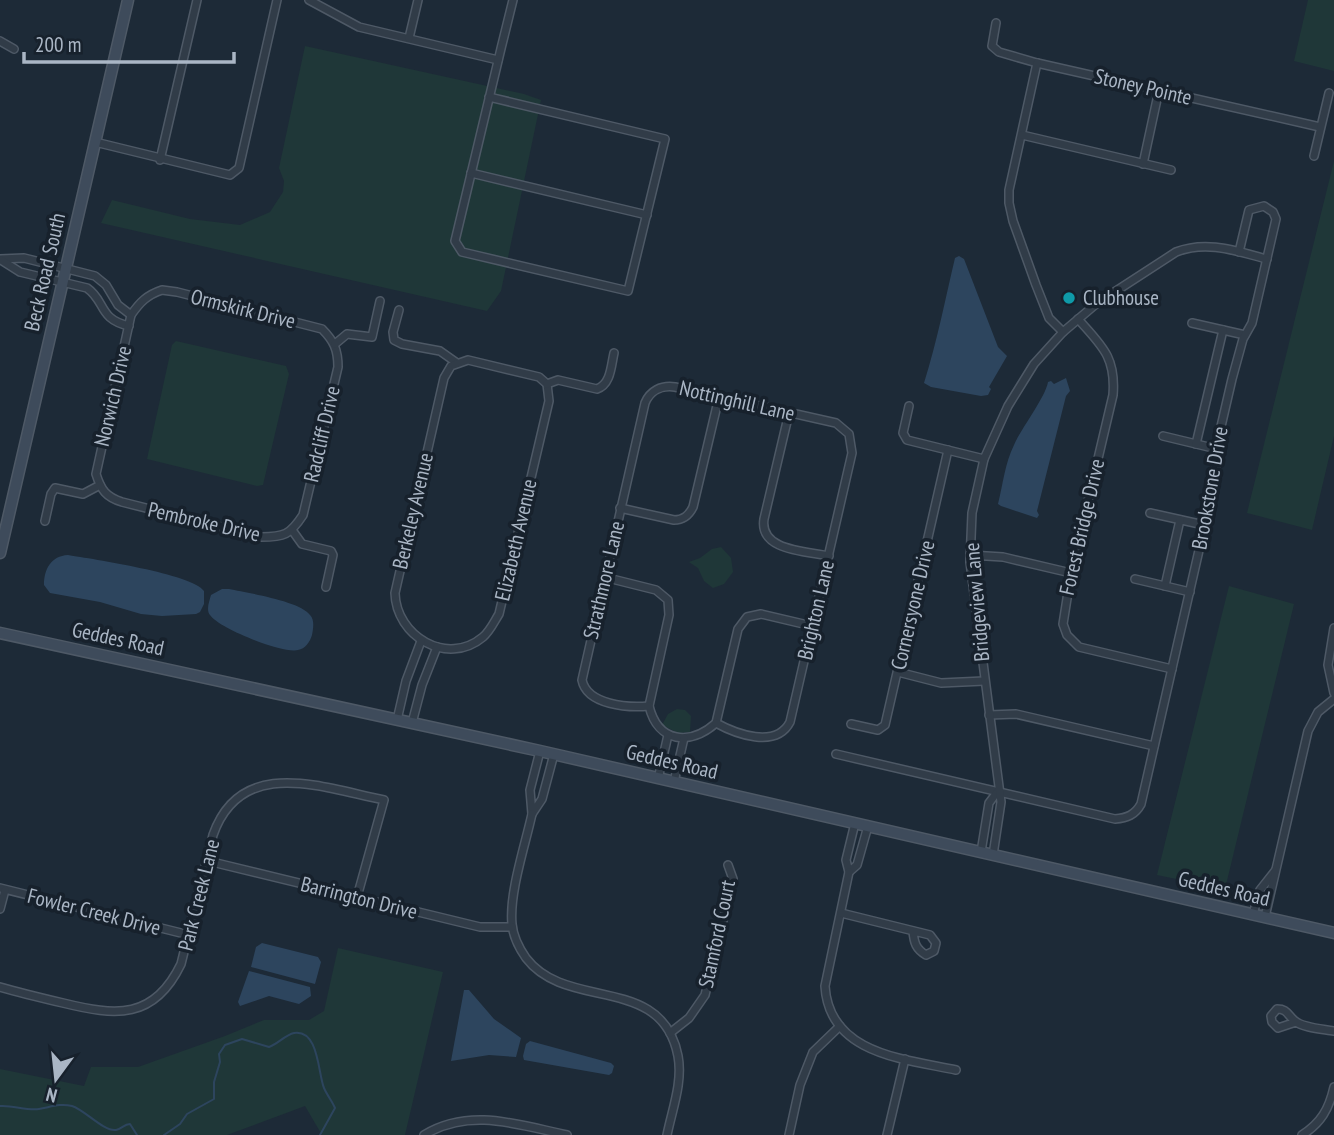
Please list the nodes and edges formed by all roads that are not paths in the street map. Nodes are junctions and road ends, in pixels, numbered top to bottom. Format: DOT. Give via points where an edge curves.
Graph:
graph roads {
  1 [pos="128,0"];
  2 [pos="197,0"];
  3 [pos="277,0"];
  4 [pos="309,0"];
  5 [pos="418,0"];
  6 [pos="513,0"];
  7 [pos="996,23"];
  8 [pos="409,38"];
  9 [pos="0,41"];
  10 [pos="14,49"];
  11 [pos="498,60"];
  12 [pos="1037,63"];
  13 [pos="1159,90"];
  14 [pos="1329,93"];
  15 [pos="489,97"];
  16 [pos="1320,127"];
  17 [pos="1022,135"];
  18 [pos="95,142"];
  19 [pos="1314,156"];
  20 [pos="160,160"];
  21 [pos="1143,164"];
  22 [pos="1171,170"];
  23 [pos="471,173"];
  24 [pos="647,215"];
  25 [pos="1239,252"];
  26 [pos="1267,258"];
  27 [pos="66,267"];
  28 [pos="63,281"];
  29 [pos="380,300"];
  30 [pos="399,310"];
  31 [pos="131,315"];
  32 [pos="1078,319"];
  33 [pos="1192,323"];
  34 [pos="129,326"];
  35 [pos="1223,330"];
  36 [pos="1063,332"];
  37 [pos="1245,335"];
  38 [pos="333,341"];
  39 [pos="614,353"];
  40 [pos="454,365"];
  41 [pos="547,384"];
  42 [pos="719,397"];
  43 [pos="645,403"];
  44 [pos="909,406"];
  45 [pos="789,413"];
  46 [pos="836,423"];
  47 [pos="1163,436"];
  48 [pos="1196,444"];
  49 [pos="1217,449"];
  50 [pos="948,450"];
  51 [pos="984,459"];
  52 [pos="100,485"];
  53 [pos="620,508"];
  54 [pos="1150,513"];
  55 [pos="1180,520"];
  56 [pos="45,521"];
  57 [pos="1204,525"];
  58 [pos="293,529"];
  59 [pos="0,553"];
  60 [pos="970,555"];
  61 [pos="829,556"];
  62 [pos="1071,573"];
  63 [pos="604,577"];
  64 [pos="1135,579"];
  65 [pos="1165,586"];
  66 [pos="326,587"];
  67 [pos="1190,592"];
  68 [pos="812,626"];
  69 [pos="1334,628"];
  70 [pos="0,633"];
  71 [pos="421,641"];
  72 [pos="433,646"];
  73 [pos="1172,669"];
  74 [pos="898,672"];
  75 [pos="984,681"];
  76 [pos="1334,693"];
  77 [pos="1334,699"];
  78 [pos="649,706"];
  79 [pos="989,715"];
  80 [pos="397,720"];
  81 [pos="412,723"];
  82 [pos="716,723"];
  83 [pos="851,724"];
  84 [pos="668,734"];
  85 [pos="680,738"];
  86 [pos="1154,746"];
  87 [pos="540,751"];
  88 [pos="554,754"];
  89 [pos="836,754"];
  90 [pos="658,779"];
  91 [pos="674,782"];
  92 [pos="998,792"];
  93 [pos="533,814"];
  94 [pos="855,823"];
  95 [pos="868,826"];
  96 [pos="981,852"];
  97 [pos="993,855"];
  98 [pos="208,861"];
  99 [pos="728,865"];
  100 [pos="1276,870"];
  101 [pos="849,872"];
  102 [pos="2,889"];
  103 [pos="357,897"];
  104 [pos="0,909"];
  105 [pos="841,913"];
  106 [pos="1253,914"];
  107 [pos="1265,917"];
  108 [pos="512,927"];
  109 [pos="913,931"];
  110 [pos="1334,933"];
  111 [pos="189,935"];
  112 [pos="0,987"];
  113 [pos="1296,1022"];
  114 [pos="840,1026"];
  115 [pos="1334,1031"];
  116 [pos="670,1032"];
  117 [pos="905,1059"];
  118 [pos="956,1070"];
  119 [pos="1334,1087"];
  120 [pos="424,1135"];
  121 [pos="567,1135"];
  122 [pos="667,1135"];
  123 [pos="789,1135"];
  124 [pos="887,1135"];
  125 [pos="1302,1135"];
  1 -- 18 [label="main road, Beck Road South"];
  2 -- 20 [label="street"];
  3 -- 20 [label="street" via="239,169 230,176"];
  4 -- 8 [label="street" via="359,27"];
  5 -- 8 [label="street"];
  6 -- 11 [label="street"];
  7 -- 12 [label="street, Stoney Pointe" via="992,46"];
  8 -- 11 [label="street"];
  9 -- 10 [label="street"];
  11 -- 15 [label="street"];
  12 -- 13 [label="street, Stoney Pointe"];
  12 -- 17 [label="street"];
  13 -- 16 [label="street, Stoney Pointe"];
  13 -- 21 [label="street"];
  14 -- 16 [label="street"];
  15 -- 23 [label="street"];
  15 -- 24 [label="street" via="665,139"];
  16 -- 19 [label="street"];
  17 -- 21 [label="street"];
  17 -- 36 [label="street" via="1009,190 1010,213 1049,318"];
  18 -- 20 [label="street"];
  18 -- 27 [label="main road, Beck Road South"];
  21 -- 22 [label="street"];
  23 -- 24 [label="street"];
  23 -- 24 [label="street" via="455,241 462,252 628,291"];
  25 -- 26 [label="street, Bridgeview Lane"];
  25 -- 26 [label="street, Brookstone Drive" via="1249,210 1264,206 1276,219"];
  25 -- 32 [label="street, Bridgeview Lane" via="1201,245 1177,252"];
  26 -- 37 [label="street, Brookstone Drive"];
  27 -- 28 [label="main road, Beck Road South"];
  27 -- 28 [label="street" via="24,258 0,259 20,272"];
  27 -- 31 [label="street" via="100,279"];
  28 -- 34 [label="street" via="92,290 111,319"];
  28 -- 59 [label="main road, Beck Road South"];
  29 -- 38 [label="street" via="372,337 347,334"];
  30 -- 40 [label="street" via="394,340 440,351"];
  31 -- 34 [label="street, Norwich Drive"];
  31 -- 38 [label="street, Ormskirk Drive" via="140,302 162,290 322,329"];
  32 -- 36 [label="street, Bridgeview Lane"];
  32 -- 62 [label="street, Forest Bridge Drive" via="1104,350 1115,379"];
  33 -- 35 [label="street"];
  34 -- 52 [label="street, Norwich Drive" via="96,474"];
  35 -- 37 [label="street"];
  35 -- 48 [label="street"];
  36 -- 51 [label="street, Bridgeview Lane" via="1034,364"];
  37 -- 49 [label="street, Brookstone Drive"];
  38 -- 58 [label="street, Radcliff Drive" via="338,367 303,515"];
  39 -- 41 [label="street" via="602,388 558,380"];
  40 -- 41 [label="street" via="468,360 534,374"];
  40 -- 71 [label="street, Berkeley Avenue" via="444,378 395,593 404,625"];
  41 -- 72 [label="street, Elizabeth Avenue" via="549,401 499,614 477,641 456,648"];
  42 -- 43 [label="street, Nottinghill Lane" via="669,386 652,392"];
  42 -- 45 [label="street, Nottinghill Lane"];
  42 -- 53 [label="street" via="694,507 688,515 674,520"];
  43 -- 53 [label="street, Strathmore Lane"];
  44 -- 50 [label="street" via="904,437"];
  45 -- 46 [label="street, Nottinghill Lane"];
  45 -- 61 [label="street" via="764,532 775,544"];
  46 -- 61 [label="street, Brighton Lane" via="846,429 852,453"];
  47 -- 48 [label="street"];
  48 -- 49 [label="street"];
  49 -- 57 [label="street, Brookstone Drive"];
  50 -- 51 [label="street"];
  50 -- 74 [label="street, Cornersyone Drive"];
  51 -- 60 [label="street, Bridgeview Lane" via="972,513"];
  52 -- 56 [label="street" via="83,494 55,488"];
  52 -- 58 [label="street, Pembroke Drive" via="113,499 261,537 280,537"];
  53 -- 63 [label="street, Strathmore Lane"];
  54 -- 55 [label="street"];
  55 -- 57 [label="street"];
  55 -- 65 [label="street"];
  57 -- 67 [label="street, Brookstone Drive"];
  58 -- 66 [label="street" via="302,544 331,551"];
  60 -- 62 [label="street" via="1003,557"];
  60 -- 75 [label="street, Bridgeview Lane"];
  61 -- 68 [label="street, Brighton Lane"];
  62 -- 73 [label="street, Forest Bridge Drive" via="1062,618 1075,644"];
  63 -- 78 [label="street" via="656,590 668,600"];
  63 -- 78 [label="street, Strathmore Lane" via="583,686 601,700 633,708"];
  64 -- 65 [label="street"];
  65 -- 67 [label="street"];
  67 -- 73 [label="street, Brookstone Drive"];
  68 -- 82 [label="street" via="758,614 742,621"];
  68 -- 82 [label="street, Brighton Lane" via="791,718 782,732 760,737"];
  69 -- 76 [label="street" via="1328,656"];
  70 -- 80 [label="main road, Geddes Road"];
  71 -- 72 [label="street, Berkeley Avenue"];
  71 -- 80 [label="street"];
  72 -- 81 [label="street"];
  73 -- 86 [label="street, Brookstone Drive"];
  74 -- 75 [label="street" via="941,683"];
  74 -- 83 [label="street, Cornersyone Drive" via="883,728"];
  75 -- 79 [label="street, Bridgeview Lane"];
  77 -- 100 [label="street" via="1318,712 1308,731"];
  78 -- 84 [label="street" via="653,719"];
  79 -- 86 [label="street" via="1016,714"];
  79 -- 92 [label="street, Bridgeview Lane"];
  80 -- 81 [label="main road, Geddes Road"];
  81 -- 87 [label="main road, Geddes Road"];
  82 -- 85 [label="street" via="702,734"];
  84 -- 85 [label="street"];
  84 -- 90 [label="street"];
  85 -- 91 [label="street"];
  86 -- 92 [label="street, Brookstone Drive" via="1139,808 1131,816 1115,819"];
  87 -- 88 [label="main road, Geddes Road"];
  87 -- 93 [label="street" via="530,796"];
  88 -- 90 [label="main road, Geddes Road"];
  88 -- 93 [label="street" via="542,799"];
  89 -- 92 [label="street"];
  90 -- 91 [label="main road, Geddes Road"];
  91 -- 94 [label="main road, Geddes Road"];
  92 -- 96 [label="street, Bridgeview Lane" via="989,803"];
  92 -- 97 [label="street, Bridgeview Lane" via="1001,802"];
  93 -- 108 [label="street" via="512,905"];
  94 -- 95 [label="main road, Geddes Road"];
  94 -- 101 [label="street" via="846,860"];
  95 -- 96 [label="main road, Geddes Road"];
  95 -- 101 [label="street" via="857,865"];
  96 -- 97 [label="main road, Geddes Road"];
  97 -- 106 [label="main road, Geddes Road"];
  98 -- 103 [label="street, Barrington Drive"];
  98 -- 103 [label="street, Park Creek Lane" via="223,814 241,795 264,785 289,782 384,800"];
  98 -- 111 [label="street, Park Creek Lane"];
  99 -- 116 [label="street, Stamford Court" via="733,879 705,995 694,1012"];
  100 -- 106 [label="street" via="1260,890"];
  100 -- 107 [label="street"];
  101 -- 105 [label="street"];
  102 -- 104 [label="street"];
  102 -- 111 [label="street, Fowler Creek Drive"];
  103 -- 108 [label="street, Barrington Drive" via="480,927"];
  105 -- 109 [label="street"];
  105 -- 114 [label="street" via="825,986"];
  106 -- 107 [label="main road, Geddes Road"];
  107 -- 110 [label="main road, Geddes Road"];
  108 -- 116 [label="street" via="524,955 544,976 636,1003"];
  111 -- 112 [label="street, Park Creek Lane" via="181,964 166,989 129,1011 98,1011"];
  113 -- 115 [label="street"];
  114 -- 117 [label="street" via="864,1047"];
  114 -- 123 [label="street" via="813,1052"];
  116 -- 122 [label="street" via="679,1074"];
  117 -- 118 [label="street"];
  117 -- 124 [label="street"];
  119 -- 125 [label="street" via="1327,1111"];
  120 -- 121 [label="street" via="452,1122 479,1118"];
}
